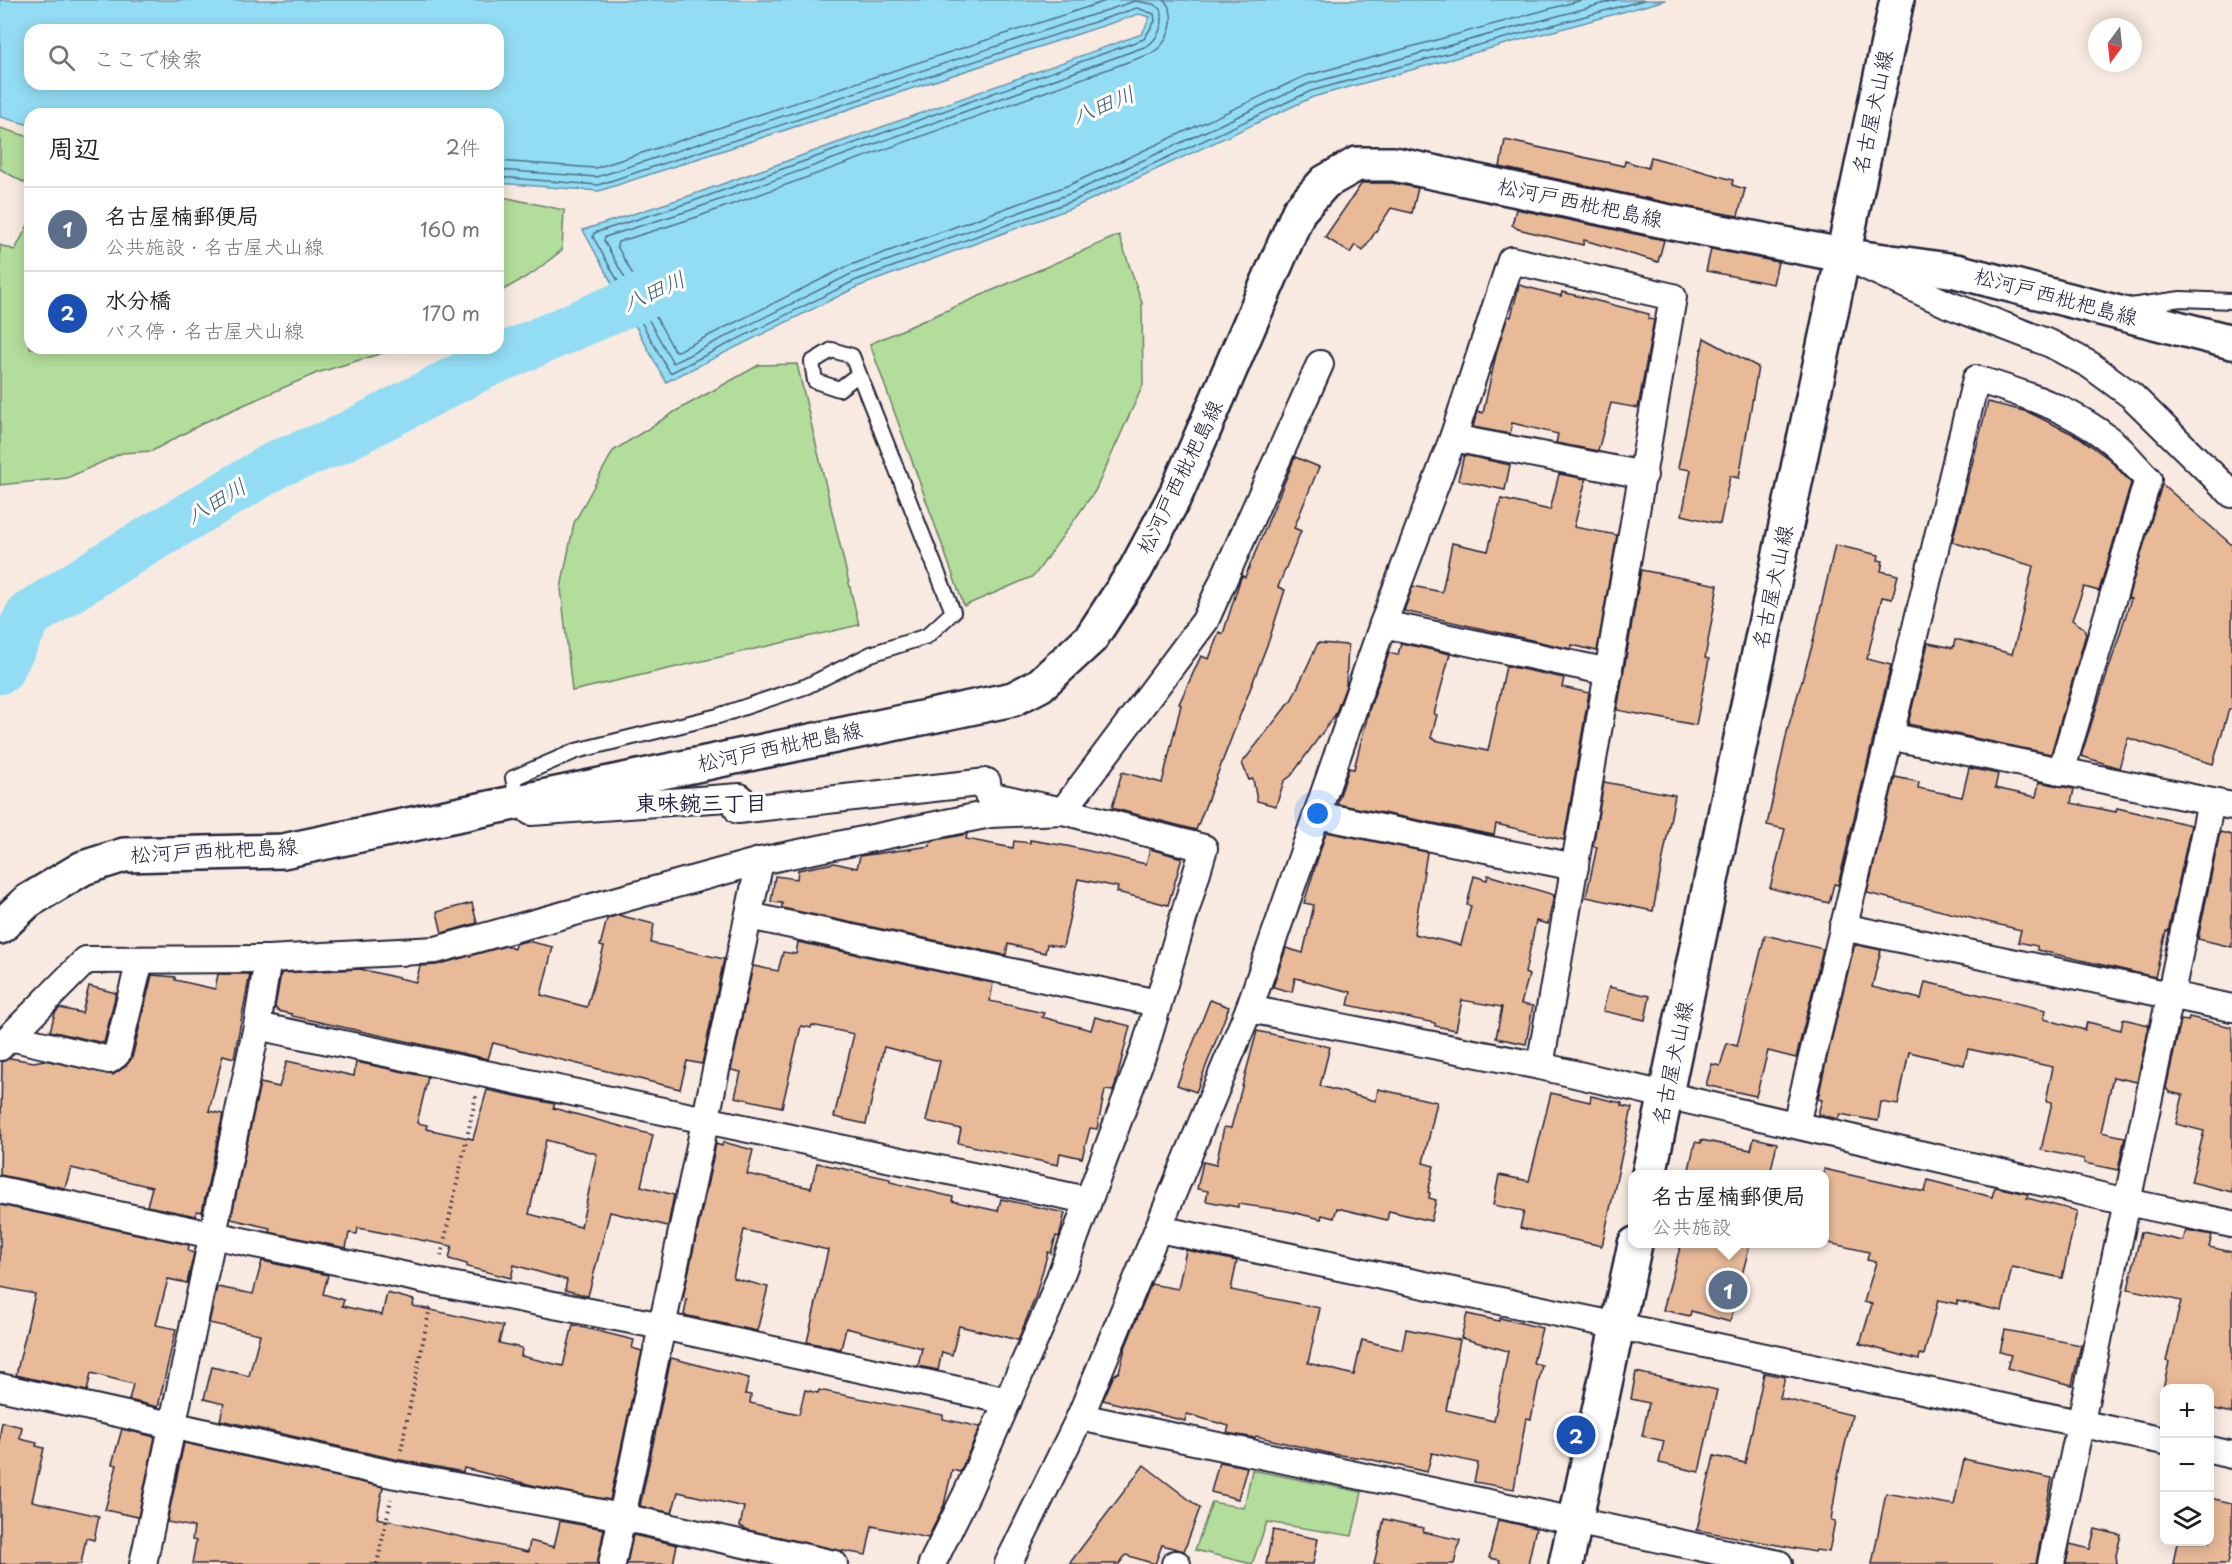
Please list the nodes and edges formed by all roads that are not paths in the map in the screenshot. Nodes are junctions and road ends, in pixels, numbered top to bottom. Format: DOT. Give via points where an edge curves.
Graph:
graph roads {
  1 [pos="1897,0"];
  2 [pos="1842,255"];
  3 [pos="2232,301"];
  4 [pos="2104,309"];
  5 [pos="2232,342"];
  6 [pos="1320,364"];
  7 [pos="859,374"];
  8 [pos="1454,438"];
  9 [pos="1644,476"];
  10 [pos="2232,494"];
  11 [pos="1383,624"];
  12 [pos="1610,672"];
  13 [pos="1889,736"];
  14 [pos="2061,772"];
  15 [pos="518,802"];
  16 [pos="2221,804"];
  17 [pos="1063,811"];
  18 [pos="1317,815"];
  19 [pos="760,861"];
  20 [pos="1575,867"];
  21 [pos="749,916"];
  22 [pos="0,927"];
  23 [pos="1843,927"];
  24 [pos="268,959"];
  25 [pos="140,960"];
  26 [pos="2171,995"];
  27 [pos="1157,1003"];
  28 [pos="2232,1008"];
  29 [pos="1249,1009"];
  30 [pos="257,1026"];
  31 [pos="5,1042"];
  32 [pos="1540,1066"];
  33 [pos="1666,1096"];
  34 [pos="705,1118"];
  35 [pos="1796,1124"];
  36 [pos="1651,1170"];
  37 [pos="0,1190"];
  38 [pos="1087,1200"];
  39 [pos="2127,1202"];
  40 [pos="2232,1224"];
  41 [pos="1159,1229"];
  42 [pos="213,1236"];
  43 [pos="1634,1248"];
  44 [pos="1618,1323"];
  45 [pos="662,1326"];
  46 [pos="0,1387"];
  47 [pos="1008,1401"];
  48 [pos="1080,1417"];
  49 [pos="2080,1423"];
  50 [pos="172,1424"];
  51 [pos="2160,1440"];
  52 [pos="2214,1451"];
  53 [pos="2232,1455"];
  54 [pos="622,1517"];
  55 [pos="1575,1521"];
  56 [pos="143,1564"];
  57 [pos="612,1564"];
  58 [pos="834,1564"];
  59 [pos="932,1564"];
  60 [pos="1008,1564"];
  61 [pos="1566,1564"];
  62 [pos="1779,1564"];
  63 [pos="2051,1564"];
  1 -- 2 [label="main road, 名古屋犬山線"];
  2 -- 4 [label="main road, 松河戸西枇杷島線" via="1956,271"];
  2 -- 10 [label="street" via="1947,304 2051,344 2090,365 2132,396"];
  2 -- 15 [label="main road, 松河戸西枇杷島線" via="1394,164 1357,164 1325,182 1299,211 1176,494 1151,541 1091,638 1040,685 1013,699"];
  2 -- 33 [label="main road, 名古屋犬山線"];
  3 -- 4 [label="lane" via="2181,299"];
  4 -- 5 [label="main road, 松河戸西枇杷島線"];
  6 -- 17 [label="street" via="1205,621"];
  7 -- 15 [label="lane" via="953,612 927,636 871,654 807,686 718,716 576,751 513,778"];
  8 -- 9 [label="street"];
  8 -- 9 [label="street" via="1511,260 1673,297"];
  8 -- 11 [label="street"];
  9 -- 12 [label="street"];
  11 -- 12 [label="street"];
  11 -- 18 [label="street"];
  12 -- 20 [label="street"];
  13 -- 14 [label="street"];
  13 -- 14 [label="street" via="1976,379 2044,403 2083,422 2118,447 2148,479"];
  13 -- 23 [label="street"];
  14 -- 16 [label="street"];
  15 -- 17 [label="street" via="520,813 740,797 738,810 987,782 988,795"];
  15 -- 22 [label="main road, 松河戸西枇杷島線" via="283,851 124,855 82,868 28,901"];
  16 -- 26 [label="street"];
  17 -- 19 [label="street" via="990,814"];
  17 -- 27 [label="street" via="1204,848"];
  18 -- 20 [label="street"];
  18 -- 29 [label="street"];
  19 -- 21 [label="street"];
  19 -- 24 [label="street" via="436,950"];
  20 -- 32 [label="street"];
  21 -- 27 [label="street"];
  21 -- 34 [label="street"];
  23 -- 26 [label="street"];
  23 -- 35 [label="street"];
  24 -- 25 [label="street"];
  24 -- 30 [label="street"];
  25 -- 31 [label="street" via="86,960"];
  25 -- 31 [label="street" via="117,1054 110,1060"];
  26 -- 28 [label="street"];
  26 -- 39 [label="street"];
  27 -- 38 [label="street" via="1145,1048"];
  29 -- 32 [label="street"];
  29 -- 41 [label="street"];
  30 -- 34 [label="street"];
  30 -- 42 [label="street"];
  32 -- 33 [label="street"];
  33 -- 35 [label="street"];
  33 -- 36 [label="main road, 名古屋犬山線"];
  34 -- 38 [label="street"];
  34 -- 45 [label="street"];
  35 -- 39 [label="street"];
  37 -- 42 [label="street"];
  38 -- 47 [label="street"];
  39 -- 40 [label="street"];
  39 -- 49 [label="street"];
  41 -- 44 [label="street"];
  41 -- 48 [label="street"];
  42 -- 45 [label="street"];
  42 -- 50 [label="street"];
  43 -- 44 [label="main road"];
  44 -- 49 [label="street"];
  44 -- 55 [label="main road"];
  45 -- 47 [label="street"];
  45 -- 54 [label="street"];
  46 -- 50 [label="street"];
  47 -- 59 [label="street"];
  48 -- 55 [label="street"];
  48 -- 60 [label="street"];
  49 -- 51 [label="street"];
  49 -- 63 [label="street"];
  50 -- 54 [label="street" via="396,1475"];
  50 -- 56 [label="street"];
  52 -- 53 [label="street"];
  54 -- 57 [label="street"];
  54 -- 58 [label="street"];
  55 -- 61 [label="main road"];
  55 -- 62 [label="street"];
}
